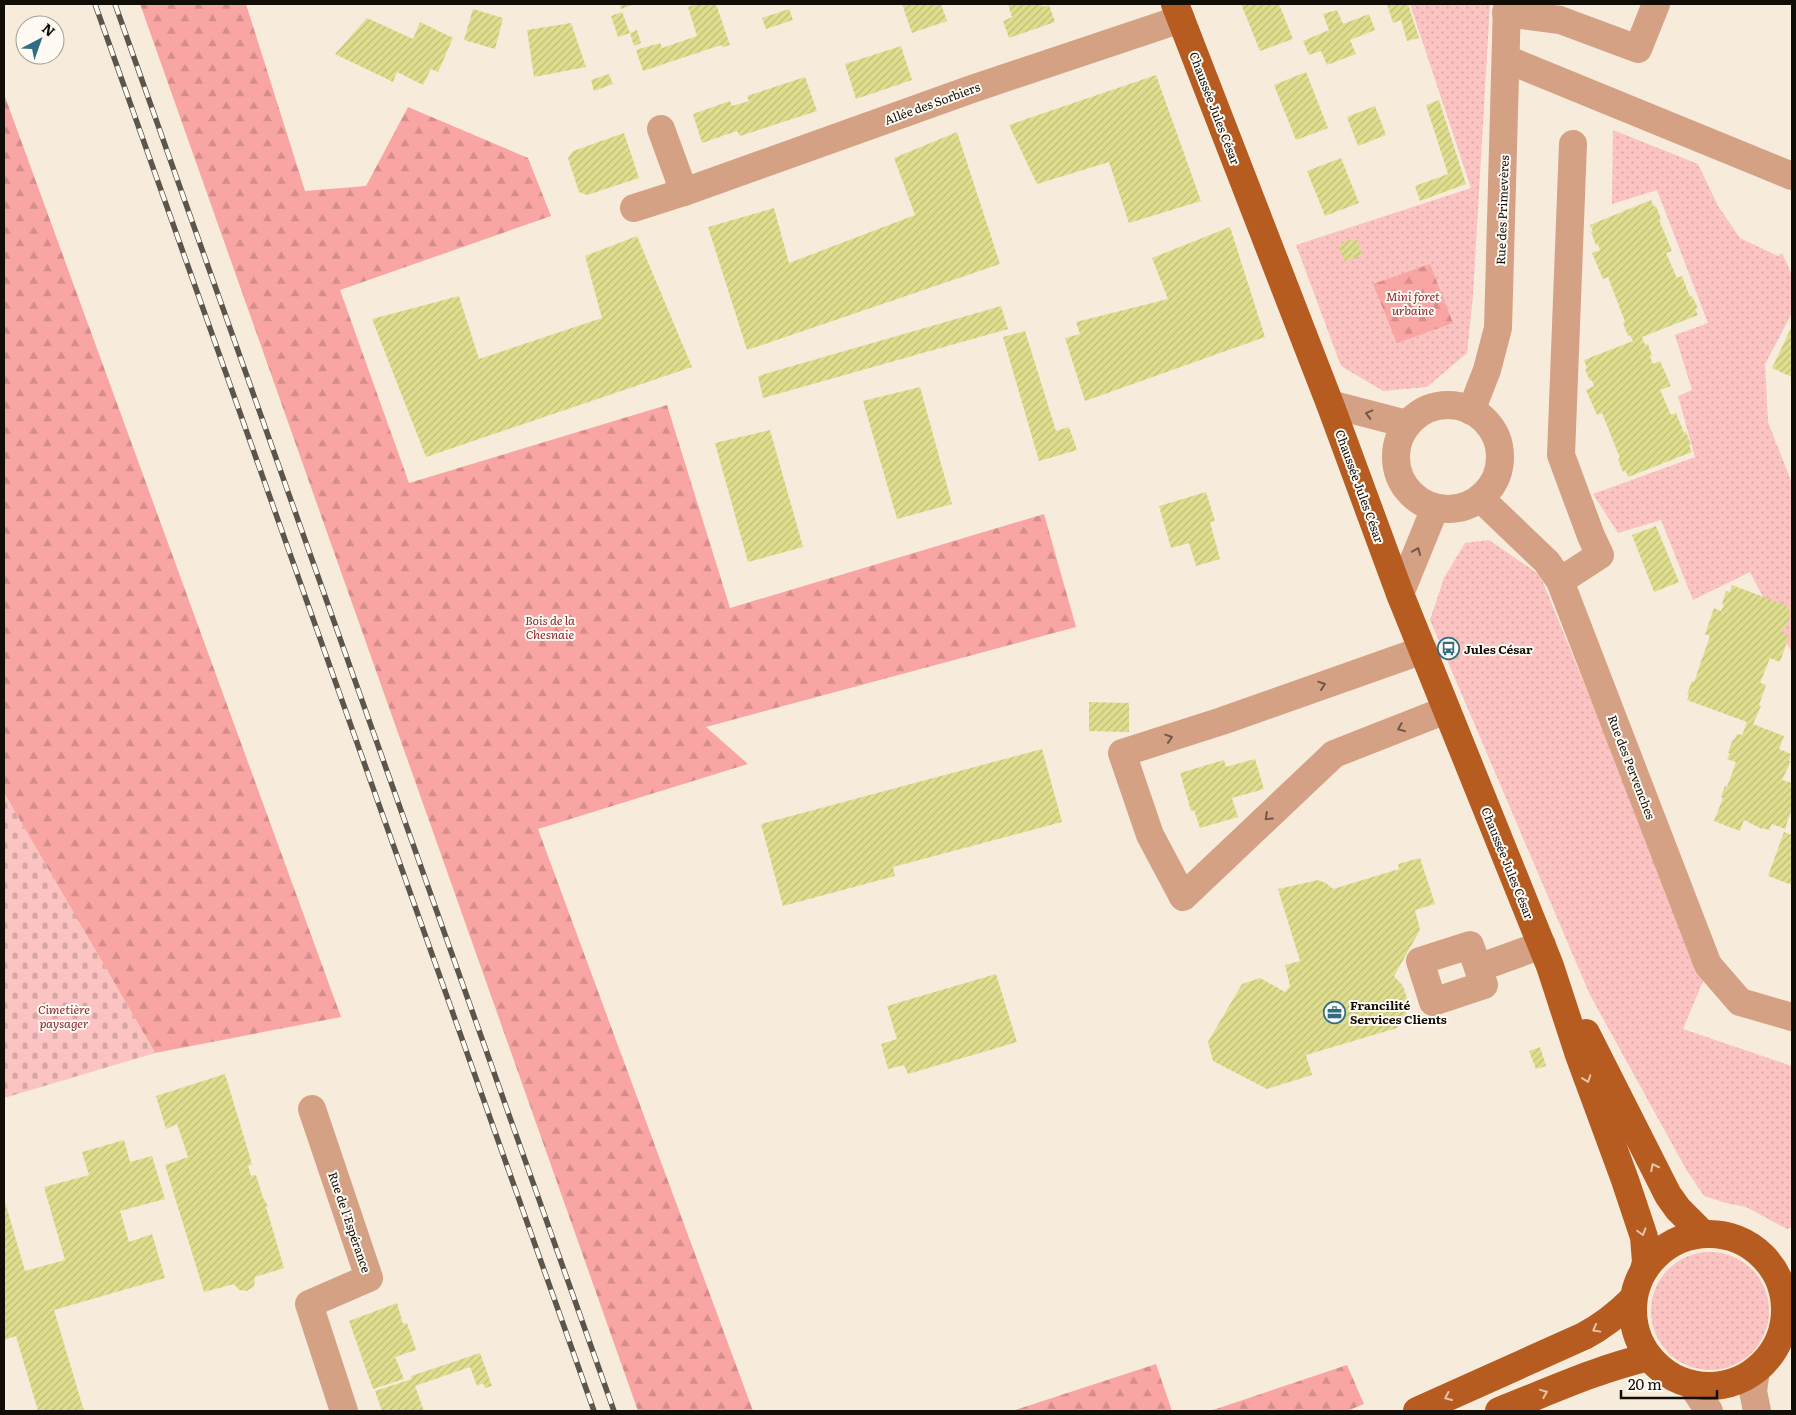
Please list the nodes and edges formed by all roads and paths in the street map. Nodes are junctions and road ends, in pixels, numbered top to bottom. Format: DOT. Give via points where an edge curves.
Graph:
graph roads {
  1 [pos="1656,4"];
  2 [pos="1507,8"];
  3 [pos="1178,12"];
  4 [pos="1506,59"];
  5 [pos="661,129"];
  6 [pos="1572,144"];
  7 [pos="1792,176"];
  8 [pos="684,192"];
  9 [pos="634,208"];
  10 [pos="1330,404"];
  11 [pos="1471,411"];
  12 [pos="1407,424"];
  13 [pos="1480,498"];
  14 [pos="1435,508"];
  15 [pos="1560,581"];
  16 [pos="1400,594"];
  17 [pos="1422,650"];
  18 [pos="1446,710"];
  19 [pos="1546,955"];
  20 [pos="1478,968"];
  21 [pos="1792,1018"];
  22 [pos="312,1109"];
  23 [pos="1703,1234"];
  24 [pos="1766,1259"];
  25 [pos="1792,1261"];
  26 [pos="1644,1270"];
  27 [pos="1633,1299"];
  28 [pos="1788,1324"];
  29 [pos="1649,1357"];
  30 [pos="1756,1370"];
  31 [pos="1691,1384"];
  32 [pos="344,1411"];
  33 [pos="1416,1411"];
  34 [pos="1499,1411"];
  35 [pos="1709,1411"];
  36 [pos="1757,1411"];
  1 -- 2 [label="street" via="1638,50 1560,20"];
  2 -- 4 [label="street, Rue des Primevères"];
  3 -- 8 [label="street, Allée des Sorbiers"];
  3 -- 10 [label="main road, Chaussée Jules César"];
  4 -- 7 [label="street"];
  4 -- 11 [label="street, Rue des Primevères" via="1498,328 1487,370"];
  5 -- 8 [label="street"];
  6 -- 15 [label="street" via="1561,456 1600,555"];
  8 -- 9 [label="street, Allée des Sorbiers"];
  12 -- 10 [label="street, one-way"];
  10 -- 16 [label="main road, Chaussée Jules César"];
  11 -- 12 [label="street" via="1458,406 1444,406 1424,412"];
  11 -- 13 [label="street" via="1492,431 1498,445 1497,474"];
  12 -- 14 [label="street" via="1398,440 1398,474 1406,489 1419,501"];
  13 -- 14 [label="street" via="1458,508"];
  13 -- 15 [label="street, Rue des Pervenches" via="1547,562"];
  16 -- 14 [label="street, one-way"];
  15 -- 21 [label="street, Rue des Pervenches" via="1708,964 1740,1002"];
  16 -- 17 [label="main road, Chaussée Jules César"];
  17 -- 18 [label="main road, Chaussée Jules César"];
  18 -- 17 [label="street, one-way" via="1334,754 1183,897 1150,835 1122,753"];
  18 -- 19 [label="main road, Chaussée Jules César"];
  19 -- 20 [label="street"];
  23 -- 19 [label="main road, Chaussée Jules César, one-way" via="1668,1195"];
  19 -- 26 [label="main road, Chaussée Jules César, one-way" via="1644,1237"];
  22 -- 32 [label="street, Rue de l'Espérance" via="369,1278 309,1304"];
  23 -- 24 [label="main road" via="1737,1240"];
  23 -- 26 [label="main road" via="1667,1246"];
  24 -- 25 [label="main road"];
  24 -- 28 [label="main road" via="1782,1292"];
  26 -- 27 [label="main road"];
  27 -- 29 [label="main road" via="1635,1330"];
  27 -- 33 [label="main road, one-way" via="1608,1322 1584,1336"];
  28 -- 30 [label="main road" via="1768,1358"];
  29 -- 31 [label="main road" via="1670,1376"];
  34 -- 29 [label="main road, one-way" via="1627,1362"];
  30 -- 31 [label="main road" via="1727,1384"];
  30 -- 36 [label="street" via="1753,1390"];
  31 -- 35 [label="street"];
}
